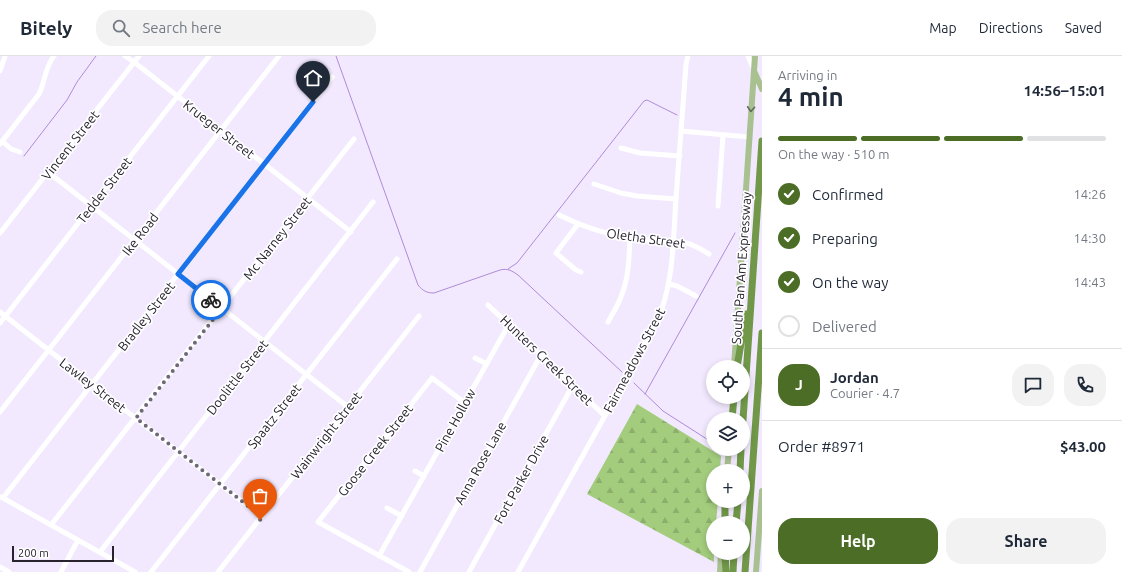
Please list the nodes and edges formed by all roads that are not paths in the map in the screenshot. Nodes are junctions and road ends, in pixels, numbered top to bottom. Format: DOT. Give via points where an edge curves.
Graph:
graph roads {
  1 [pos="5,56"];
  2 [pos="54,56"];
  3 [pos="125,56"];
  4 [pos="139,56"];
  5 [pos="209,56"];
  6 [pos="279,56"];
  7 [pos="688,56"];
  8 [pos="748,56"];
  9 [pos="755,56"];
  10 [pos="134,62"];
  11 [pos="754,70"];
  12 [pos="0,71"];
  13 [pos="332,77"];
  14 [pos="762,88"];
  15 [pos="177,96"];
  16 [pos="221,131"];
  17 [pos="681,131"];
  18 [pos="723,135"];
  19 [pos="749,137"];
  20 [pos="354,139"];
  21 [pos="762,141"];
  22 [pos="1,142"];
  23 [pos="622,148"];
  24 [pos="761,150"];
  25 [pos="20,152"];
  26 [pos="680,156"];
  27 [pos="264,164"];
  28 [pos="48,172"];
  29 [pos="594,184"];
  30 [pos="308,198"];
  31 [pos="676,199"];
  32 [pos="374,202"];
  33 [pos="91,206"];
  34 [pos="718,206"];
  35 [pos="559,214"];
  36 [pos="578,224"];
  37 [pos="351,232"];
  38 [pos="0,233"];
  39 [pos="630,238"];
  40 [pos="135,240"];
  41 [pos="674,242"];
  42 [pos="709,254"];
  43 [pos="397,259"];
  44 [pos="581,272"];
  45 [pos="178,274"];
  46 [pos="753,278"];
  47 [pos="669,284"];
  48 [pos="696,296"];
  49 [pos="488,305"];
  50 [pos="222,308"];
  51 [pos="0,312"];
  52 [pos="419,316"];
  53 [pos="5,317"];
  54 [pos="608,322"];
  55 [pos="0,323"];
  56 [pos="509,324"];
  57 [pos="762,333"];
  58 [pos="265,342"];
  59 [pos="49,351"];
  60 [pos="541,355"];
  61 [pos="475,358"];
  62 [pos="734,360"];
  63 [pos="739,360"];
  64 [pos="487,364"];
  65 [pos="306,375"];
  66 [pos="92,385"];
  67 [pos="573,385"];
  68 [pos="465,403"];
  69 [pos="348,407"];
  70 [pos="0,412"];
  71 [pos="744,412"];
  72 [pos="605,416"];
  73 [pos="136,418"];
  74 [pos="178,452"];
  75 [pos="416,471"];
  76 [pos="424,476"];
  77 [pos="220,484"];
  78 [pos="762,491"];
  79 [pos="2,497"];
  80 [pos="387,508"];
  81 [pos="402,516"];
  82 [pos="262,517"];
  83 [pos="52,525"];
  84 [pos="78,540"];
  85 [pos="100,552"];
  86 [pos="379,556"];
  87 [pos="721,560"];
  88 [pos="725,560"];
  89 [pos="734,560"];
  90 [pos="0,567"];
  91 [pos="9,572"];
  92 [pos="61,572"];
  93 [pos="136,572"];
  94 [pos="151,572"];
  95 [pos="218,572"];
  96 [pos="409,572"];
  97 [pos="420,572"];
  98 [pos="469,572"];
  99 [pos="518,572"];
  100 [pos="720,572"];
  101 [pos="726,572"];
  102 [pos="733,572"];
  103 [pos="745,572"];
  104 [pos="756,572"];
  1 -- 12 [label="street"];
  2 -- 22 [label="street" via="47,67 39,94"];
  3 -- 10 [label="street, Krueger Street"];
  4 -- 10 [label="street, Vincent Street"];
  5 -- 15 [label="street, Tedder Street"];
  6 -- 16 [label="street, Ike Road"];
  7 -- 17 [label="street, Fairmeadows Street"];
  8 -- 11 [label="street"];
  9 -- 11 [label="main road"];
  10 -- 15 [label="street, Krueger Street"];
  10 -- 28 [label="street, Vincent Street"];
  11 -- 14 [label="main road"];
  11 -- 19 [label="main road, one-way"];
  13 -- 27 [label="street, Bradley Street"];
  15 -- 16 [label="street, Krueger Street"];
  15 -- 33 [label="street, Tedder Street"];
  16 -- 27 [label="street, Krueger Street"];
  16 -- 40 [label="street, Ike Road"];
  17 -- 18 [label="street"];
  17 -- 26 [label="street, Fairmeadows Street"];
  18 -- 19 [label="street"];
  18 -- 34 [label="street"];
  19 -- 62 [label="main road"];
  20 -- 30 [label="street, Mc Narney Street"];
  21 -- 24 [label="highway, South Pan Am Expressway"];
  22 -- 25 [label="street"];
  23 -- 26 [label="street" via="646,154"];
  24 -- 46 [label="highway, South Pan Am Expressway"];
  26 -- 31 [label="street, Fairmeadows Street"];
  27 -- 30 [label="street, Krueger Street"];
  27 -- 45 [label="street, Bradley Street"];
  28 -- 33 [label="street"];
  28 -- 38 [label="street, Vincent Street"];
  29 -- 31 [label="street" via="636,196"];
  30 -- 37 [label="street, Krueger Street"];
  30 -- 50 [label="street, Mc Narney Street"];
  31 -- 41 [label="street, Fairmeadows Street"];
  32 -- 37 [label="street, Doolittle Street"];
  33 -- 40 [label="street"];
  33 -- 53 [label="street, Tedder Street"];
  35 -- 36 [label="street, Oletha Street"];
  36 -- 39 [label="street, Oletha Street"];
  36 -- 44 [label="street" via="556,253"];
  37 -- 58 [label="street, Doolittle Street"];
  39 -- 41 [label="street, Oletha Street"];
  39 -- 54 [label="street" via="625,286"];
  40 -- 45 [label="street"];
  40 -- 59 [label="street, Ike Road"];
  41 -- 42 [label="street, Oletha Street" via="689,244"];
  41 -- 47 [label="street, Fairmeadows Street"];
  43 -- 65 [label="street, Spaatz Street"];
  45 -- 50 [label="street"];
  45 -- 66 [label="street, Bradley Street"];
  46 -- 63 [label="highway"];
  46 -- 71 [label="highway, South Pan Am Expressway"];
  47 -- 48 [label="street"];
  47 -- 72 [label="street, Fairmeadows Street" via="656,324"];
  49 -- 56 [label="street, Hunters Creek Street"];
  50 -- 58 [label="street"];
  50 -- 73 [label="street, Mc Narney Street"];
  51 -- 53 [label="street, Lawley Street"];
  52 -- 69 [label="street, Wainwright Street"];
  53 -- 55 [label="street, Tedder Street"];
  53 -- 59 [label="street, Lawley Street"];
  56 -- 60 [label="street, Hunters Creek Street"];
  56 -- 64 [label="street, Pine Hollow"];
  57 -- 103 [label="highway, South Pan Am Expressway"];
  58 -- 65 [label="street"];
  58 -- 74 [label="street, Doolittle Street"];
  59 -- 66 [label="street, Lawley Street"];
  59 -- 70 [label="street, Ike Road"];
  60 -- 67 [label="street, Hunters Creek Street"];
  60 -- 97 [label="street, Anna Rose Lane"];
  61 -- 64 [label="street"];
  64 -- 68 [label="street, Pine Hollow"];
  65 -- 69 [label="street"];
  65 -- 77 [label="street, Spaatz Street"];
  66 -- 73 [label="street, Lawley Street"];
  66 -- 79 [label="street, Bradley Street"];
  67 -- 72 [label="street, Hunters Creek Street"];
  67 -- 98 [label="street, Fort Parker Drive"];
  68 -- 76 [label="street, Pine Hollow"];
  68 -- 86 [label="street, Goose Creek Street" via="432,378 318,522"];
  69 -- 82 [label="street, Wainwright Street"];
  72 -- 99 [label="street, Fairmeadows Street"];
  73 -- 74 [label="street, Lawley Street"];
  73 -- 83 [label="street, Mc Narney Street"];
  74 -- 77 [label="street, Lawley Street"];
  74 -- 85 [label="street, Doolittle Street"];
  75 -- 76 [label="street"];
  76 -- 81 [label="street, Pine Hollow"];
  77 -- 82 [label="street, Lawley Street"];
  77 -- 94 [label="street, Spaatz Street"];
  78 -- 104 [label="main road"];
  79 -- 83 [label="street"];
  80 -- 81 [label="street"];
  81 -- 86 [label="street, Pine Hollow"];
  82 -- 95 [label="street, Wainwright Street"];
  83 -- 84 [label="street"];
  84 -- 85 [label="street"];
  84 -- 92 [label="street"];
  85 -- 93 [label="street"];
  86 -- 96 [label="street"];
  87 -- 100 [label="main road"];
  88 -- 101 [label="highway"];
  89 -- 102 [label="highway"];
  90 -- 91 [label="street"];
}
